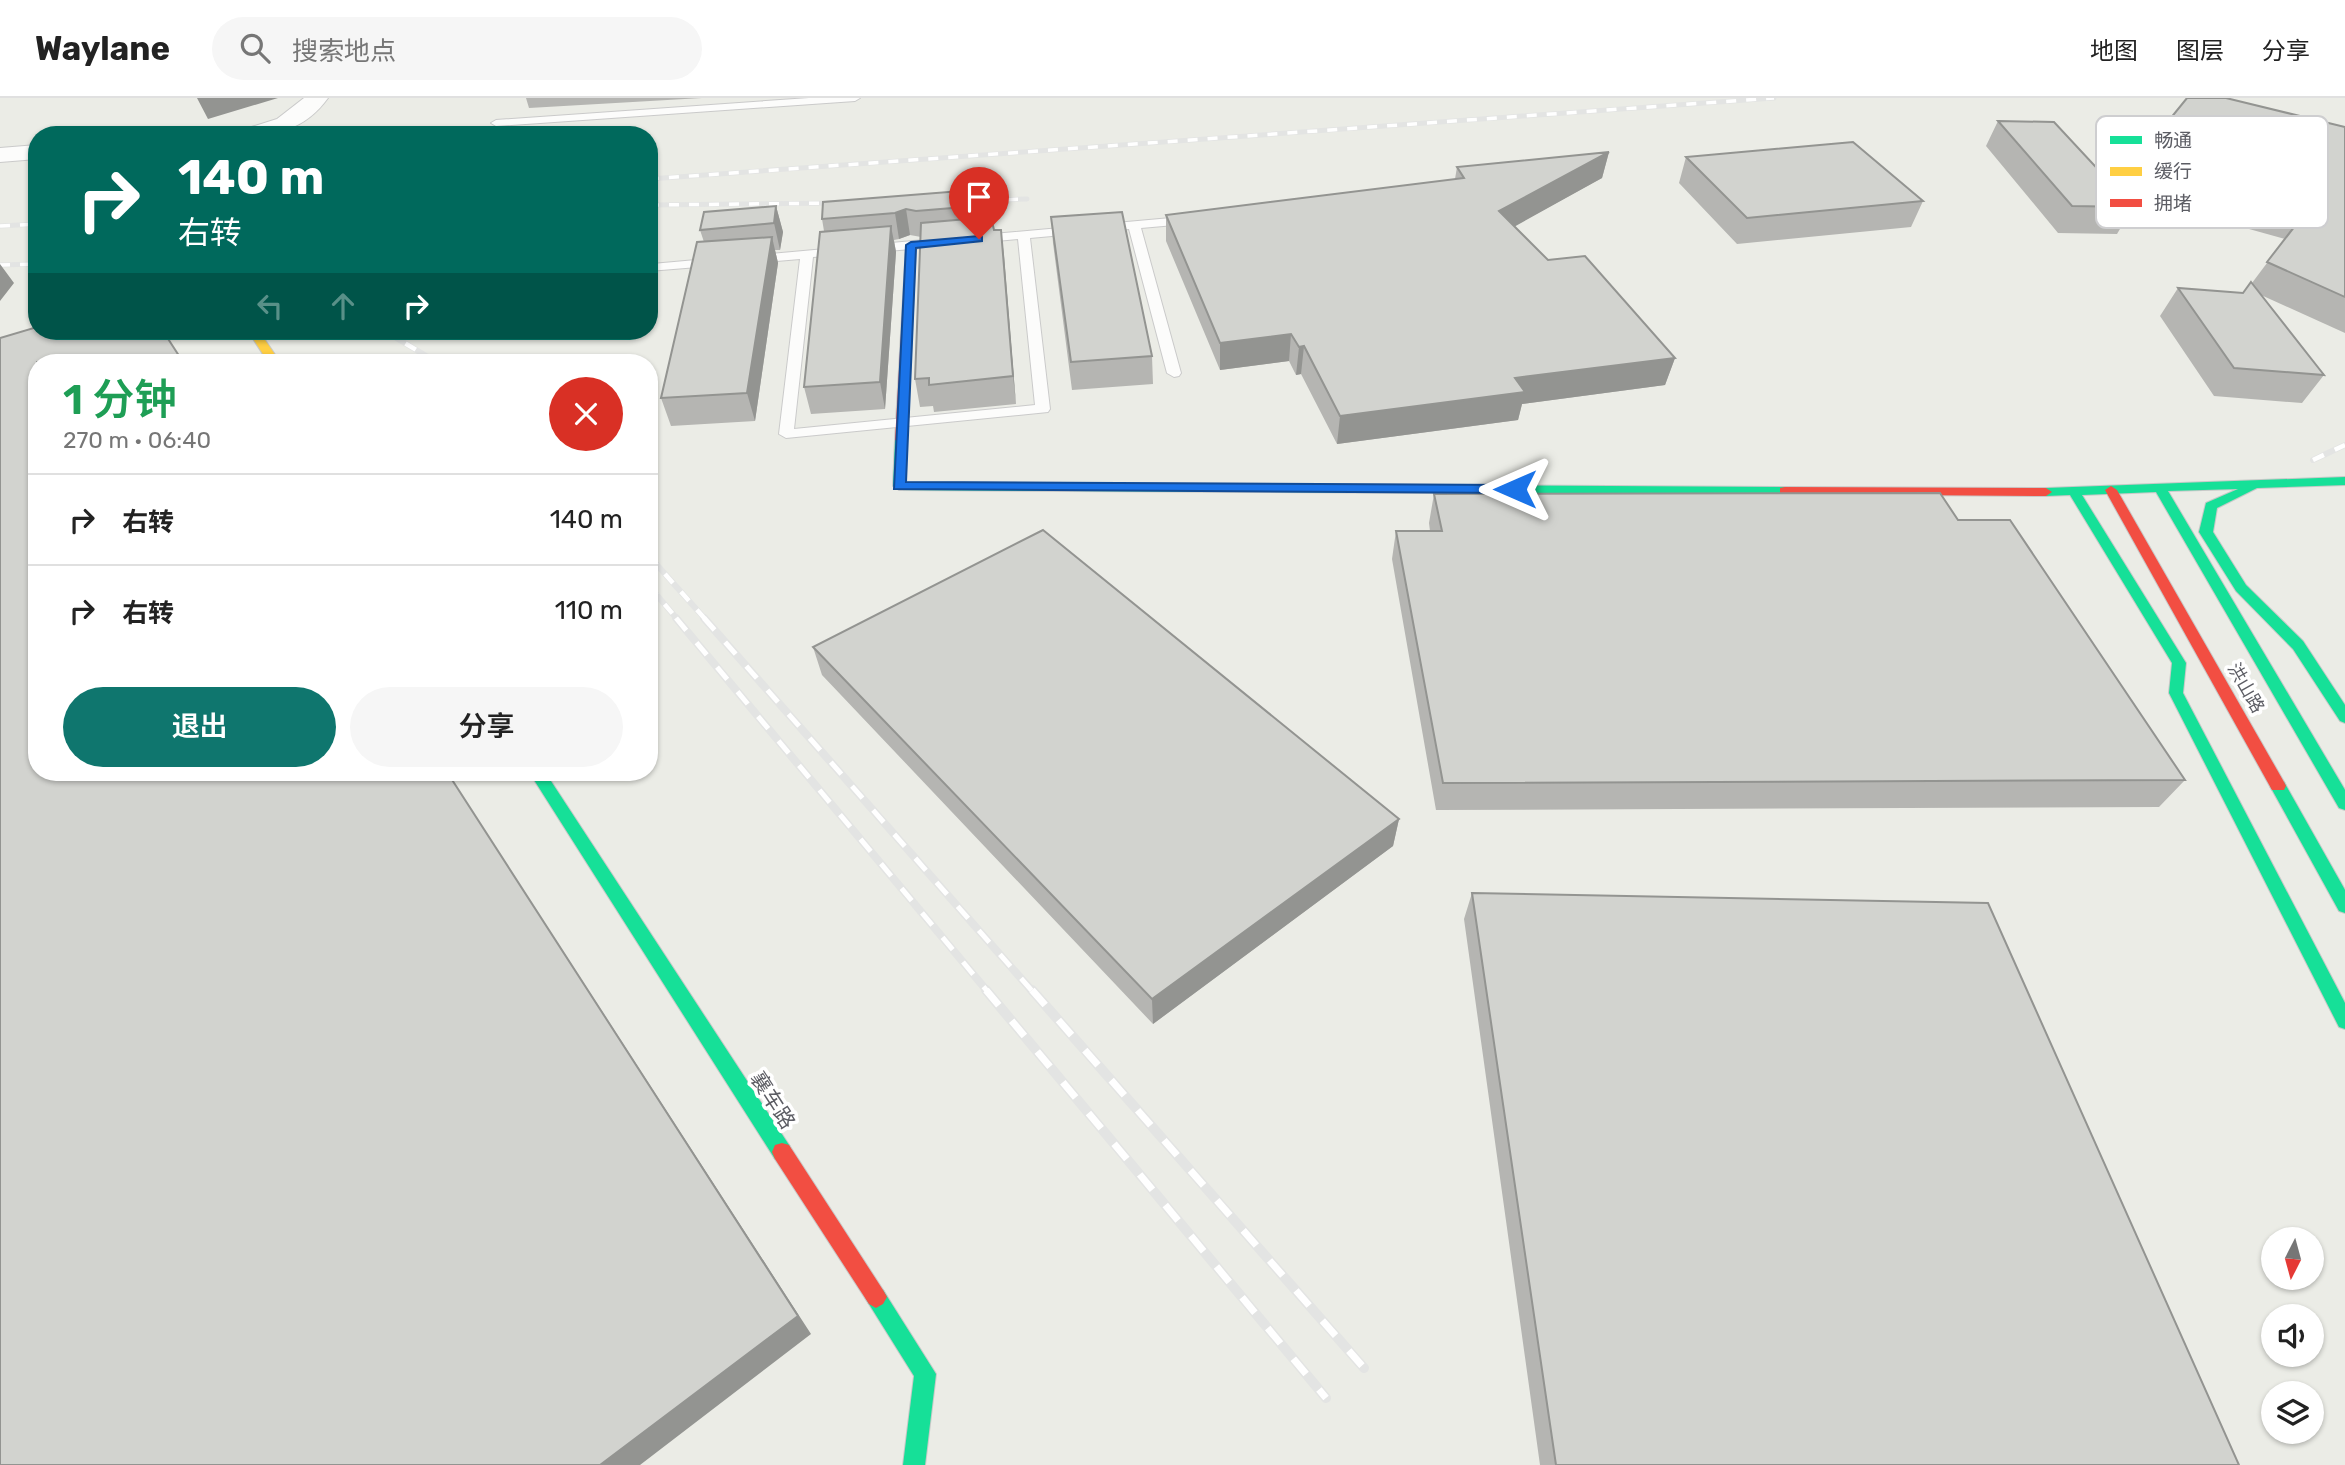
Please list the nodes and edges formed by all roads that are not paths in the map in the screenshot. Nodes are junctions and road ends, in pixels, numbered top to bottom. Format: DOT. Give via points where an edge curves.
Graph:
graph roads {
  1 [pos="317,98"];
  2 [pos="855,98"];
  3 [pos="496,123"];
  4 [pos="279,126"];
  5 [pos="28,153"];
  6 [pos="0,155"];
  7 [pos="1204,219"];
  8 [pos="1134,225"];
  9 [pos="1024,235"];
  10 [pos="961,241"];
  11 [pos="936,243"];
  12 [pos="911,245"];
  13 [pos="807,254"];
  14 [pos="658,268"];
  15 [pos="1174,373"];
  16 [pos="902,424"];
  17 [pos="2345,481"];
  18 [pos="2260,484"];
  19 [pos="2160,488"];
  20 [pos="2110,490"];
  21 [pos="2074,492"];
  22 [pos="2345,717"];
  23 [pos="543,781"];
  24 [pos="2345,804"];
  25 [pos="2345,906"];
  26 [pos="2345,1021"];
  27 [pos="914,1465"];
  1 -- 4 [label="street"];
  2 -- 3 [label="lane"];
  5 -- 6 [label="street"];
  7 -- 8 [label="lane"];
  8 -- 9 [label="lane"];
  8 -- 15 [label="lane"];
  9 -- 10 [label="lane"];
  9 -- 16 [label="lane" via="1043,409"];
  11 -- 12 [label="lane"];
  12 -- 13 [label="lane"];
  12 -- 16 [label="street"];
  13 -- 14 [label="lane"];
  13 -- 16 [label="lane" via="786,435"];
  16 -- 21 [label="street" via="899,486"];
  17 -- 18 [label="street"];
  18 -- 19 [label="street"];
  18 -- 22 [label="street" via="2211,506 2206,532 2241,588 2298,645"];
  19 -- 20 [label="street"];
  19 -- 24 [label="street, 洪山路"];
  20 -- 21 [label="street"];
  20 -- 25 [label="street, 洪山路"];
  21 -- 26 [label="street" via="2179,663 2176,693"];
  23 -- 27 [label="street, 襄车路" via="925,1374"];
}
